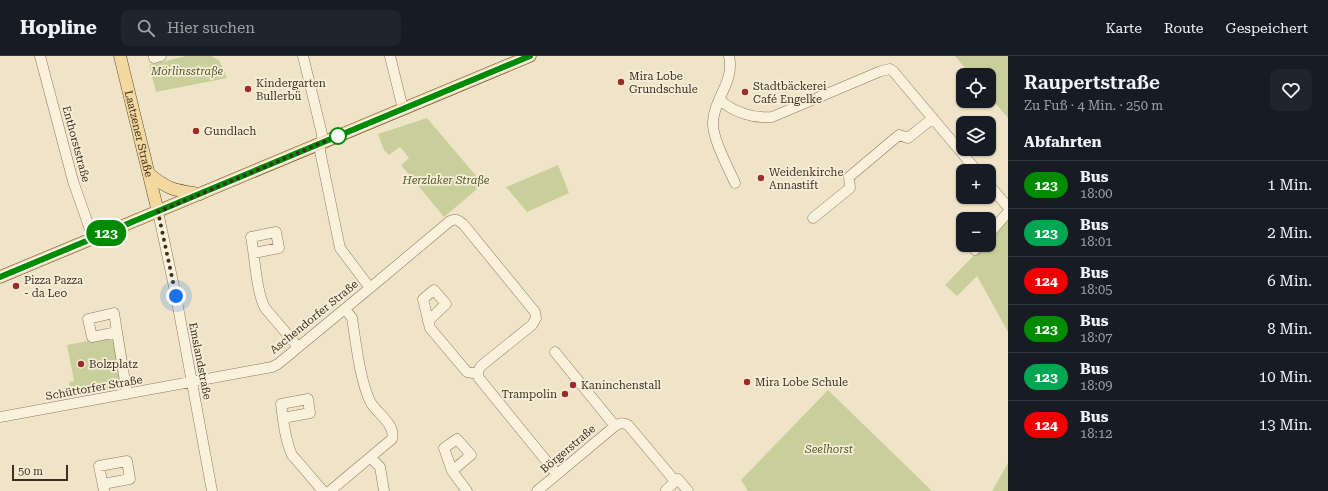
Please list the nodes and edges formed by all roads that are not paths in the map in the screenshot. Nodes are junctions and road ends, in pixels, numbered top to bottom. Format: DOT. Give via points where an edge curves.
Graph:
graph roads {
  1 [pos="40,56"];
  2 [pos="120,56"];
  3 [pos="154,56"];
  4 [pos="161,56"];
  5 [pos="303,56"];
  6 [pos="390,56"];
  7 [pos="530,56"];
  8 [pos="729,56"];
  9 [pos="517,59"];
  10 [pos="720,100"];
  11 [pos="403,109"];
  12 [pos="932,118"];
  13 [pos="321,143"];
  14 [pos="971,164"];
  15 [pos="149,174"];
  16 [pos="735,183"];
  17 [pos="996,193"];
  18 [pos="201,194"];
  19 [pos="1008,207"];
  20 [pos="158,212"];
  21 [pos="1008,212"];
  22 [pos="813,218"];
  23 [pos="996,226"];
  24 [pos="93,238"];
  25 [pos="254,253"];
  26 [pos="0,278"];
  27 [pos="370,288"];
  28 [pos="345,309"];
  29 [pos="428,321"];
  30 [pos="117,332"];
  31 [pos="298,347"];
  32 [pos="555,352"];
  33 [pos="478,374"];
  34 [pos="192,382"];
  35 [pos="128,394"];
  36 [pos="0,417"];
  37 [pos="283,418"];
  38 [pos="615,426"];
  39 [pos="371,458"];
  40 [pos="452,471"];
  41 [pos="557,474"];
  42 [pos="675,482"];
  43 [pos="212,491"];
  44 [pos="323,491"];
  45 [pos="330,491"];
  46 [pos="384,491"];
  47 [pos="467,491"];
  48 [pos="537,491"];
  49 [pos="667,491"];
  50 [pos="688,491"];
  1 -- 24 [label="street, Enthorststraße" via="73,181"];
  2 -- 15 [label="main road, Laatzener Straße"];
  3 -- 4 [label="street"];
  5 -- 13 [label="street, Aschendorfer Straße" via="322,134"];
  6 -- 11 [label="street"];
  7 -- 9 [label="main road"];
  8 -- 10 [label="street" via="731,62 728,80"];
  9 -- 11 [label="main road"];
  10 -- 12 [label="street" via="728,108 758,117 772,116 890,69"];
  10 -- 16 [label="street" via="713,121 714,130"];
  11 -- 13 [label="main road"];
  12 -- 14 [label="street"];
  12 -- 22 [label="street" via="908,138 899,135 849,177 850,188"];
  13 -- 18 [label="main road"];
  13 -- 27 [label="street, Aschendorfer Straße" via="320,150 340,248"];
  15 -- 18 [label="main road" via="171,189"];
  15 -- 20 [label="main road, Laatzener Straße"];
  17 -- 19 [label="street"];
  18 -- 20 [label="main road"];
  20 -- 24 [label="main road"];
  20 -- 34 [label="street, Emslandstraße"];
  21 -- 23 [label="street"];
  24 -- 26 [label="main road"];
  25 -- 31 [label="street" via="263,304"];
  27 -- 28 [label="street, Aschendorfer Straße"];
  27 -- 33 [label="street" via="450,221 459,220 534,312 536,318 532,325 481,366"];
  28 -- 31 [label="street, Aschendorfer Straße"];
  28 -- 39 [label="street" via="352,318 365,390 393,432 392,439"];
  29 -- 33 [label="street" via="430,328 467,372"];
  30 -- 35 [label="street"];
  31 -- 34 [label="street, Aschendorfer Straße" via="272,367"];
  32 -- 38 [label="street"];
  33 -- 41 [label="street" via="480,381"];
  34 -- 35 [label="street, Schüttorfer Straße"];
  34 -- 43 [label="street, Emslandstraße"];
  35 -- 36 [label="street, Schüttorfer Straße"];
  37 -- 44 [label="street" via="292,455"];
  38 -- 41 [label="street, Börgerstraße"];
  38 -- 42 [label="street" via="624,422 628,425"];
  39 -- 45 [label="street"];
  39 -- 46 [label="street" via="380,467"];
  40 -- 47 [label="street"];
  41 -- 48 [label="street, Börgerstraße"];
  42 -- 49 [label="street"];
  42 -- 50 [label="street" via="678,479"];
}
